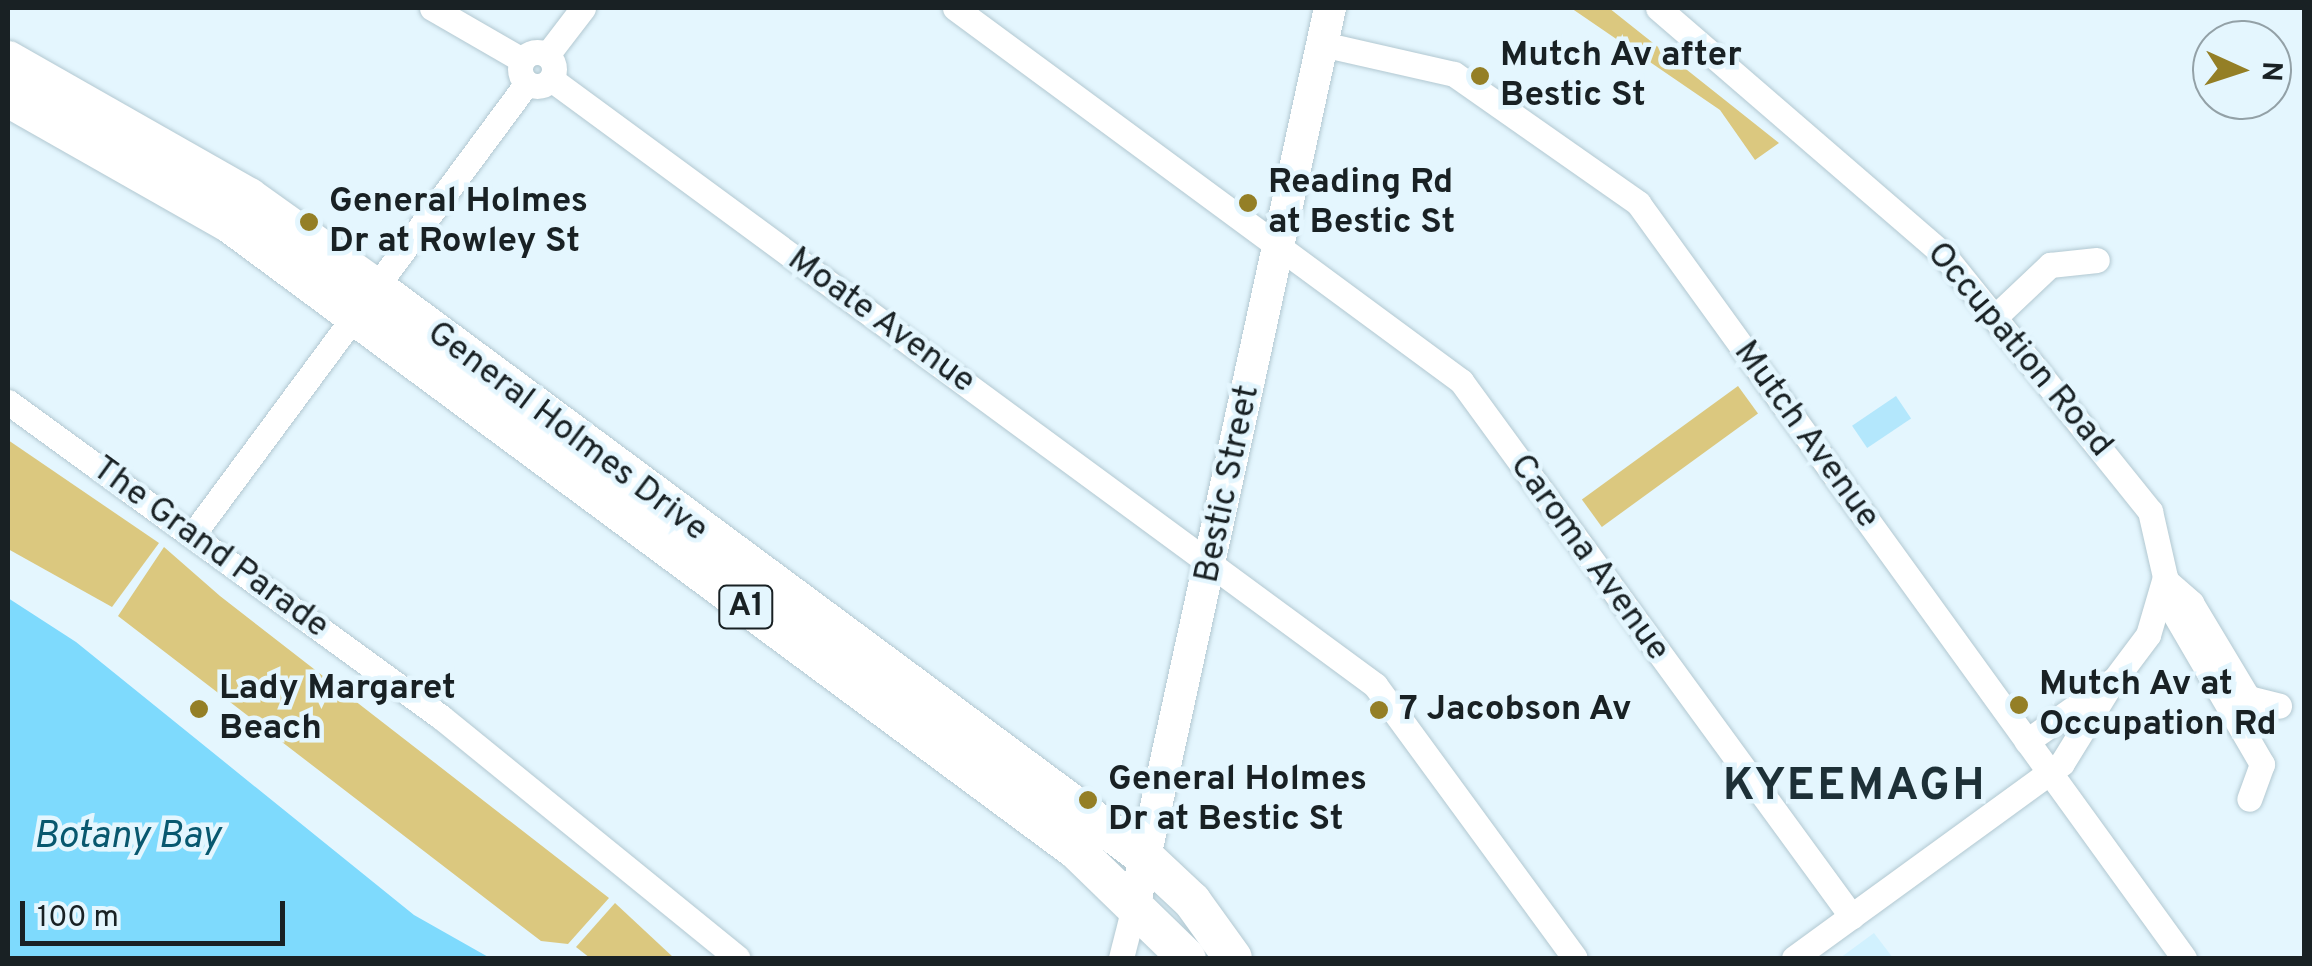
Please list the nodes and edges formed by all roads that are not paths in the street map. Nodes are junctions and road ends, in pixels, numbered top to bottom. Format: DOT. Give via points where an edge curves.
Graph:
graph roads {
  1 [pos="432,8"];
  2 [pos="584,8"];
  3 [pos="954,8"];
  4 [pos="1330,8"];
  5 [pos="1658,8"];
  6 [pos="1322,44"];
  7 [pos="8,60"];
  8 [pos="537,69"];
  9 [pos="8,98"];
  10 [pos="1280,245"];
  11 [pos="2097,260"];
  12 [pos="364,301"];
  13 [pos="1995,317"];
  14 [pos="8,402"];
  15 [pos="194,533"];
  16 [pos="1211,564"];
  17 [pos="2164,587"];
  18 [pos="2115,679"];
  19 [pos="2278,706"];
  20 [pos="2027,741"];
  21 [pos="2050,773"];
  22 [pos="2249,799"];
  23 [pos="1148,860"];
  24 [pos="1135,902"];
  25 [pos="1852,917"];
  26 [pos="738,958"];
  27 [pos="1122,958"];
  28 [pos="1187,958"];
  29 [pos="1233,958"];
  30 [pos="1574,958"];
  31 [pos="1794,958"];
  32 [pos="2184,958"];
  1 -- 8 [label="street, Moate Avenue"];
  2 -- 8 [label="street"];
  3 -- 10 [label="street, Caroma Avenue"];
  4 -- 6 [label="main road, Bestic Street"];
  5 -- 13 [label="street, Occupation Road" via="1944,255"];
  6 -- 10 [label="main road, Bestic Street"];
  6 -- 20 [label="street, Mutch Avenue" via="1454,74 1638,204"];
  7 -- 12 [label="highway, General Holmes Drive / A1" via="249,197"];
  8 -- 12 [label="street"];
  8 -- 16 [label="street, Moate Avenue"];
  9 -- 12 [label="highway, General Holmes Drive / A1"];
  10 -- 16 [label="main road, Bestic Street"];
  10 -- 25 [label="street, Caroma Avenue" via="1460,381"];
  11 -- 13 [label="street" via="2050,265"];
  12 -- 15 [label="street"];
  12 -- 23 [label="highway, General Holmes Drive / A1"];
  12 -- 24 [label="highway, General Holmes Drive / A1"];
  13 -- 17 [label="street, Occupation Road" via="2142,498 2162,544"];
  14 -- 15 [label="street, The Grand Parade"];
  15 -- 26 [label="street, The Grand Parade" via="440,717"];
  16 -- 23 [label="main road, Bestic Street"];
  16 -- 30 [label="street, Moate Avenue" via="1375,685"];
  17 -- 18 [label="street" via="2148,635"];
  17 -- 19 [label="street" via="2191,603 2248,698"];
  17 -- 22 [label="street" via="2262,764"];
  18 -- 20 [label="street"];
  18 -- 21 [label="street"];
  20 -- 21 [label="street, Mutch Avenue"];
  21 -- 25 [label="street"];
  21 -- 32 [label="street, Mutch Avenue"];
  23 -- 24 [label="main road, Bestic Street"];
  23 -- 29 [label="highway, General Holmes Drive / A1" via="1192,901"];
  24 -- 27 [label="street, Bestic Street"];
  24 -- 28 [label="highway, General Holmes Drive / A1"];
  25 -- 31 [label="street"];
}
